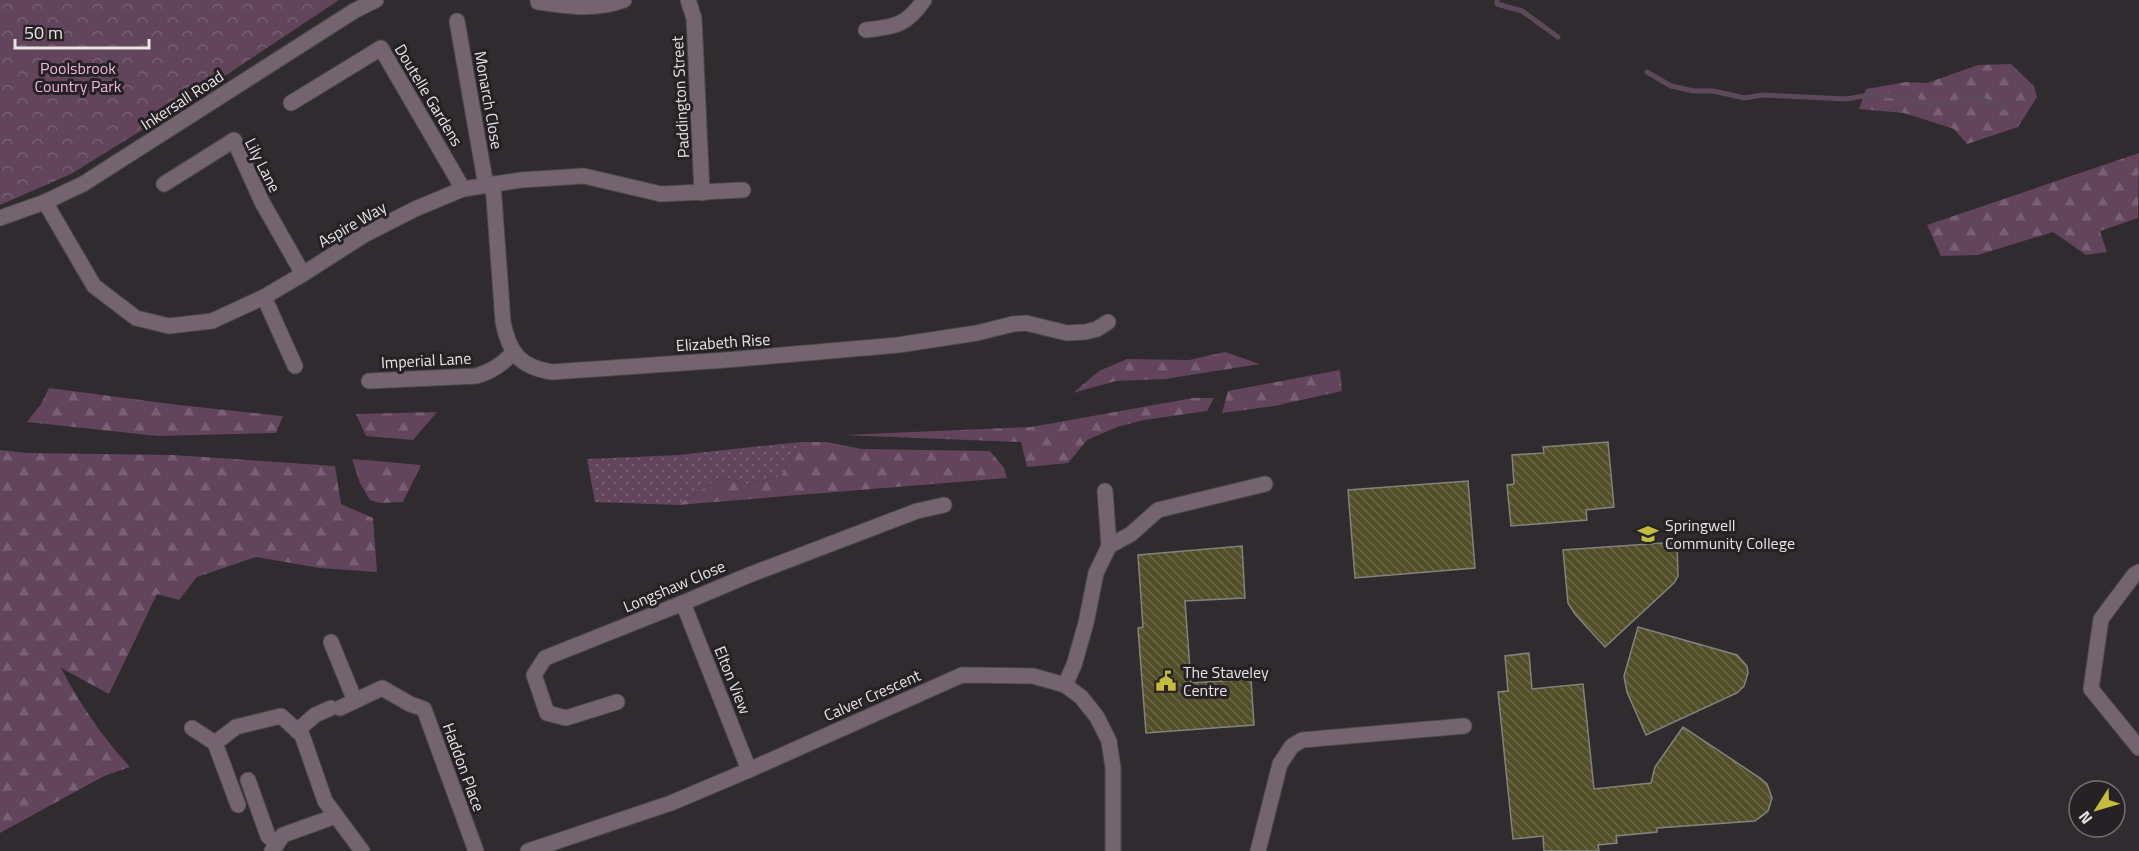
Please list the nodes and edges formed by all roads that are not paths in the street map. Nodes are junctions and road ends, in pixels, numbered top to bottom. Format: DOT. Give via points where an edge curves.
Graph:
graph roads {
  1 [pos="376,0"];
  2 [pos="624,0"];
  3 [pos="688,0"];
  4 [pos="924,0"];
  5 [pos="538,2"];
  6 [pos="457,21"];
  7 [pos="866,30"];
  8 [pos="291,103"];
  9 [pos="164,184"];
  10 [pos="489,185"];
  11 [pos="463,189"];
  12 [pos="743,190"];
  13 [pos="702,193"];
  14 [pos="45,202"];
  15 [pos="0,218"];
  16 [pos="303,274"];
  17 [pos="264,297"];
  18 [pos="1108,322"];
  19 [pos="514,352"];
  20 [pos="295,366"];
  21 [pos="369,381"];
  22 [pos="1265,484"];
  23 [pos="1105,491"];
  24 [pos="944,505"];
  25 [pos="1109,546"];
  26 [pos="2139,572"];
  27 [pos="683,603"];
  28 [pos="331,642"];
  29 [pos="1065,685"];
  30 [pos="355,701"];
  31 [pos="617,702"];
  32 [pos="1464,726"];
  33 [pos="192,728"];
  34 [pos="297,731"];
  35 [pos="214,743"];
  36 [pos="2139,748"];
  37 [pos="750,770"];
  38 [pos="248,780"];
  39 [pos="238,805"];
  40 [pos="336,816"];
  41 [pos="274,847"];
  42 [pos="363,851"];
  43 [pos="476,851"];
  44 [pos="528,851"];
  45 [pos="1113,851"];
  46 [pos="1258,851"];
  1 -- 14 [label="street, Inkersall Road" via="83,184"];
  2 -- 5 [label="street" via="603,7"];
  3 -- 13 [label="street, Paddington Street" via="694,18"];
  4 -- 7 [label="street" via="906,22"];
  6 -- 10 [label="street, Monarch Close"];
  8 -- 11 [label="street, Doutelle Gardens" via="381,48"];
  9 -- 16 [label="street, Lily Lane" via="234,140 262,202"];
  10 -- 11 [label="street, Aspire Way"];
  10 -- 13 [label="street, Aspire Way" via="584,176 661,194"];
  10 -- 19 [label="street" via="503,322 507,343"];
  11 -- 16 [label="street, Aspire Way" via="363,235"];
  12 -- 13 [label="street, Aspire Way"];
  14 -- 15 [label="street, Inkersall Road"];
  14 -- 17 [label="street, Aspire Way" via="94,286 136,318 169,326 212,321"];
  16 -- 17 [label="street, Aspire Way"];
  17 -- 20 [label="street"];
  18 -- 19 [label="street, Elizabeth Rise" via="1085,332 1067,333 1026,323 898,345 552,372 535,370"];
  19 -- 21 [label="street, Imperial Lane" via="492,371 476,376"];
  22 -- 25 [label="street" via="1158,510 1131,534"];
  23 -- 25 [label="street"];
  24 -- 27 [label="street, Longshaw Close" via="917,511"];
  25 -- 29 [label="street" via="1096,573 1086,623"];
  26 -- 36 [label="street" via="2101,619 2091,689"];
  27 -- 31 [label="street, Longshaw Close" via="544,658 534,675 547,713 566,718"];
  27 -- 37 [label="street, Elton View"];
  28 -- 30 [label="street"];
  29 -- 37 [label="street, Calver Crescent" via="1033,676 962,675"];
  29 -- 45 [label="street, Calver Crescent" via="1097,717 1109,741 1113,768"];
  30 -- 34 [label="street" via="315,715"];
  30 -- 43 [label="street, Haddon Place" via="382,688 424,709"];
  32 -- 46 [label="street" via="1302,740 1292,746 1280,764"];
  33 -- 35 [label="street"];
  34 -- 35 [label="street" via="281,716 236,727"];
  34 -- 40 [label="street" via="302,735 325,801"];
  35 -- 39 [label="street"];
  37 -- 44 [label="street, Calver Crescent" via="671,803"];
  38 -- 41 [label="street"];
  40 -- 41 [label="street" via="283,835"];
  40 -- 42 [label="street"];
}
